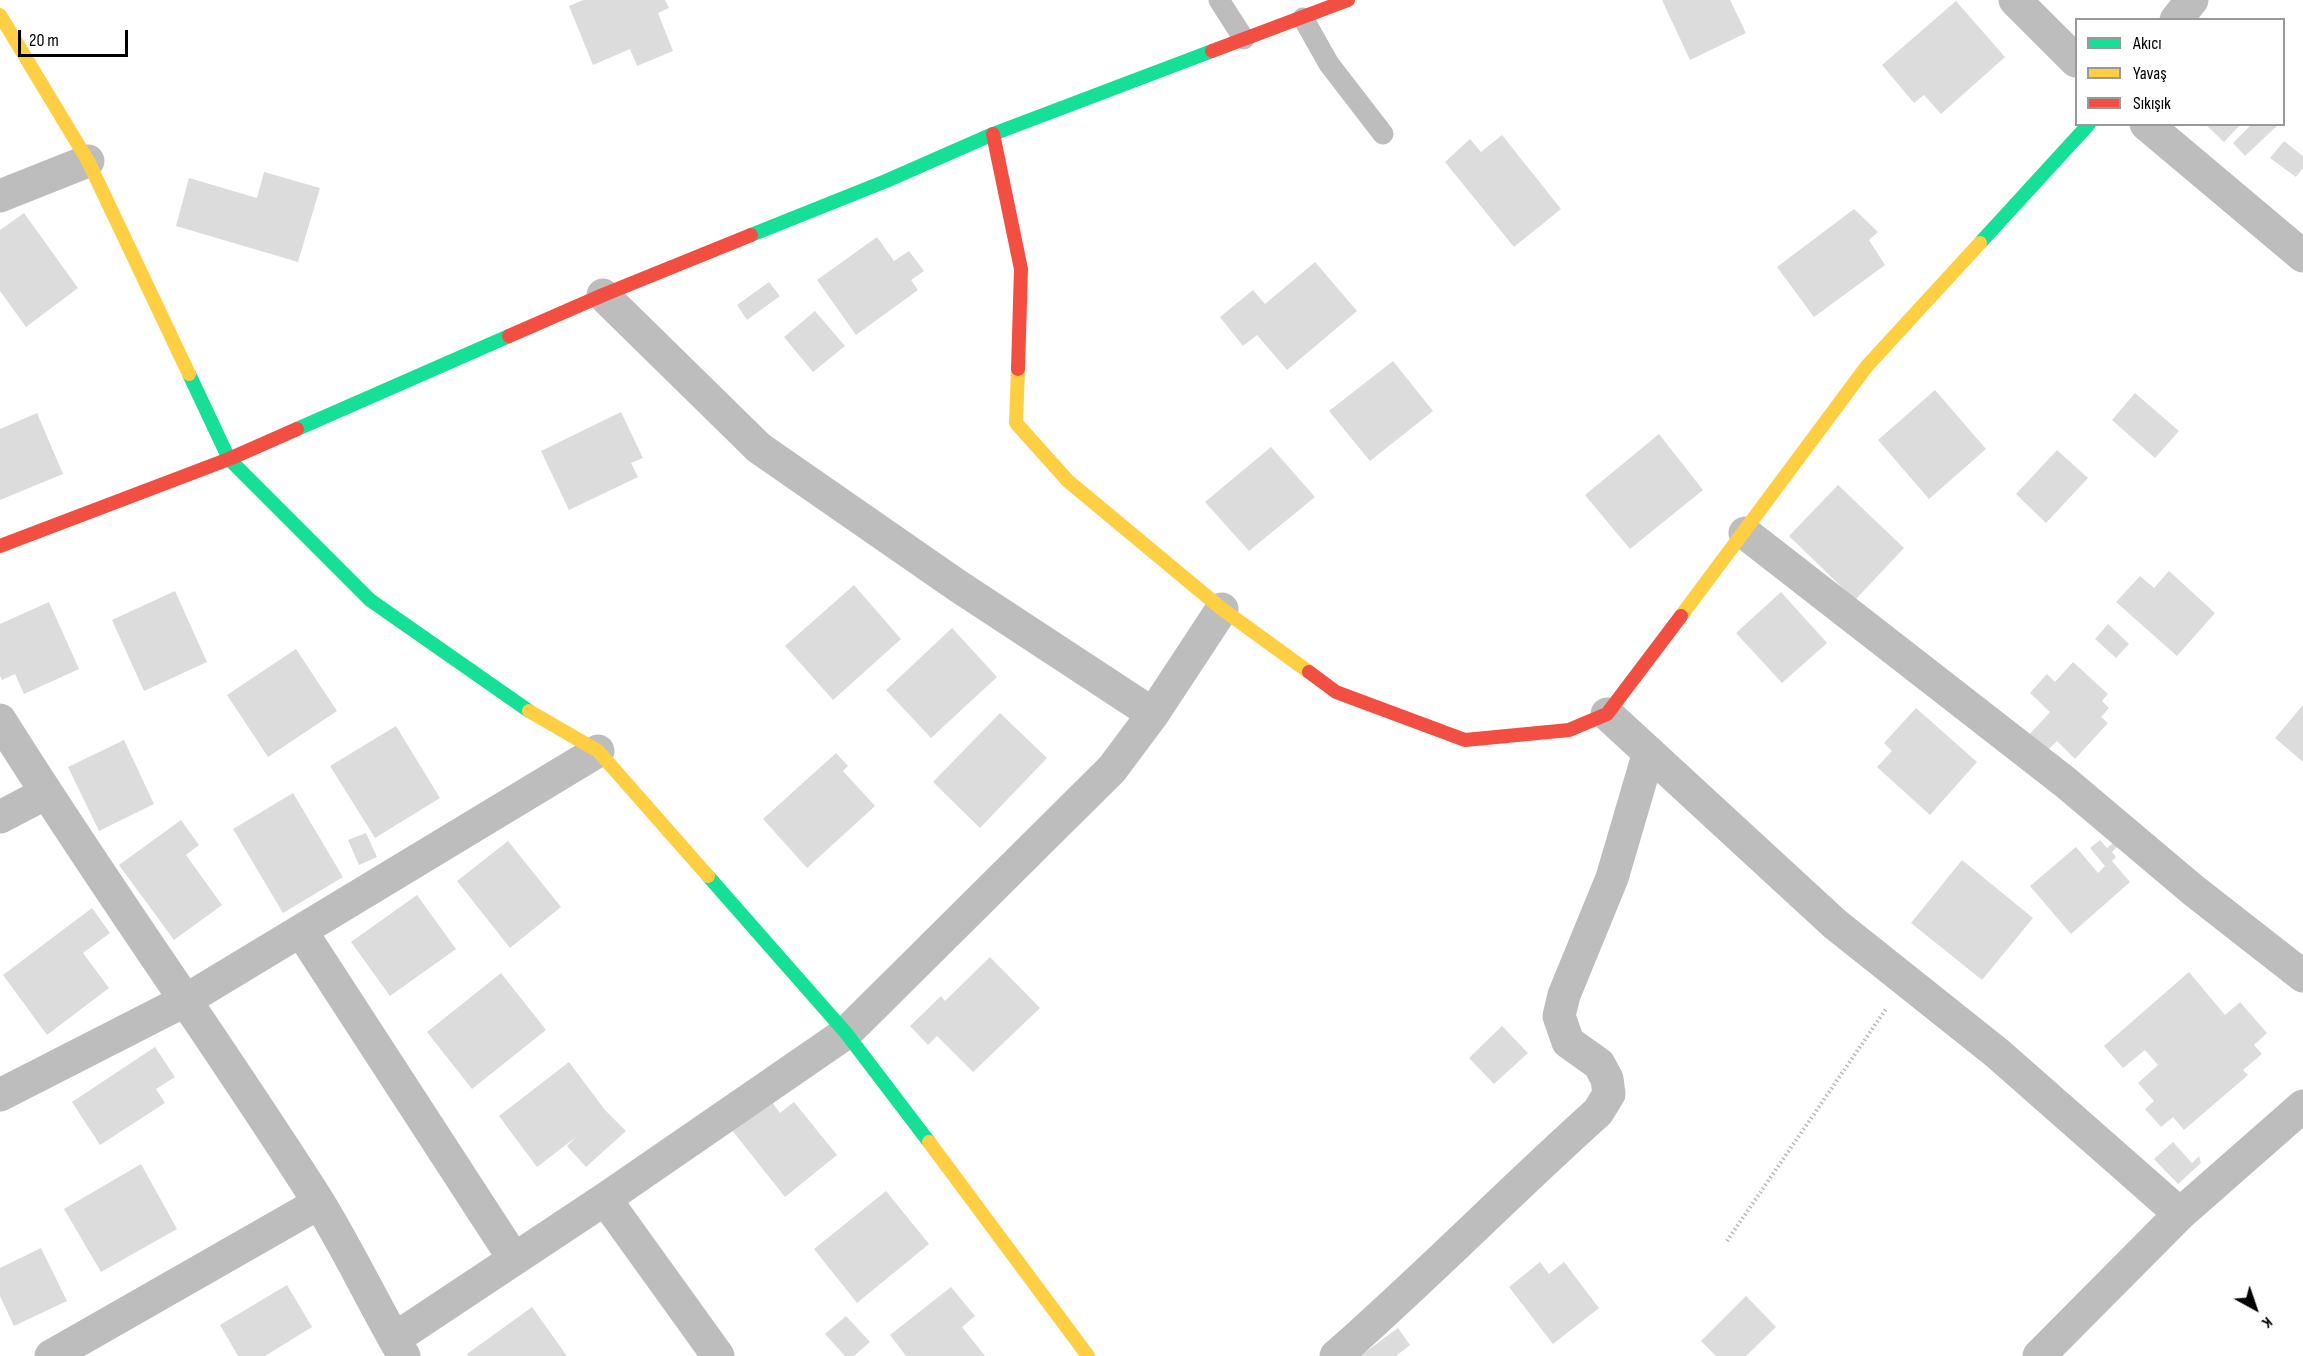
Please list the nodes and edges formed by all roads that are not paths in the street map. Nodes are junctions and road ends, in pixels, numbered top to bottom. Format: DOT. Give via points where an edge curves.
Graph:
graph roads {
  1 [pos="1219,0"];
  2 [pos="1348,0"];
  3 [pos="2015,0"];
  4 [pos="2192,0"];
  5 [pos="0,15"];
  6 [pos="1303,18"];
  7 [pos="2178,18"];
  8 [pos="1244,39"];
  9 [pos="2075,60"];
  10 [pos="2087,126"];
  11 [pos="2148,126"];
  12 [pos="993,134"];
  13 [pos="1383,134"];
  14 [pos="88,161"];
  15 [pos="0,196"];
  16 [pos="2303,256"];
  17 [pos="603,295"];
  18 [pos="229,459"];
  19 [pos="1745,533"];
  20 [pos="0,546"];
  21 [pos="1222,609"];
  22 [pos="1154,714"];
  23 [pos="1607,714"];
  24 [pos="0,720"];
  25 [pos="598,751"];
  26 [pos="1648,752"];
  27 [pos="46,793"];
  28 [pos="0,817"];
  29 [pos="301,931"];
  30 [pos="2303,976"];
  31 [pos="186,1000"];
  32 [pos="846,1033"];
  33 [pos="0,1095"];
  34 [pos="2303,1106"];
  35 [pos="605,1199"];
  36 [pos="319,1203"];
  37 [pos="2180,1214"];
  38 [pos="514,1258"];
  39 [pos="399,1347"];
  40 [pos="51,1356"];
  41 [pos="718,1356"];
  42 [pos="1088,1356"];
  43 [pos="1336,1356"];
  44 [pos="2039,1356"];
  1 -- 8 [label="lane"];
  2 -- 6 [label="street"];
  3 -- 9 [label="street"];
  4 -- 7 [label="street"];
  5 -- 14 [label="street"];
  6 -- 8 [label="street"];
  6 -- 13 [label="lane" via="1329,64"];
  8 -- 12 [label="street"];
  10 -- 19 [label="street" via="1867,366"];
  11 -- 16 [label="street"];
  12 -- 17 [label="street"];
  12 -- 21 [label="street" via="1021,269 1016,423 1068,481"];
  14 -- 15 [label="street"];
  14 -- 18 [label="street"];
  17 -- 18 [label="street"];
  17 -- 22 [label="street" via="759,448 958,586"];
  18 -- 20 [label="street"];
  18 -- 25 [label="street" via="370,600 524,708"];
  19 -- 23 [label="street"];
  19 -- 30 [label="street" via="2065,782"];
  21 -- 22 [label="street"];
  21 -- 23 [label="street" via="1336,692 1465,740 1569,730"];
  22 -- 32 [label="street" via="1112,769"];
  23 -- 26 [label="street"];
  24 -- 27 [label="street"];
  25 -- 29 [label="street"];
  25 -- 32 [label="street"];
  26 -- 37 [label="street" via="1835,924 1997,1053"];
  26 -- 43 [label="street" via="1612,878 1559,1016 1568,1042 1599,1064 1609,1094 1598,1112"];
  27 -- 28 [label="street"];
  27 -- 31 [label="street"];
  29 -- 31 [label="street"];
  29 -- 38 [label="street"];
  31 -- 33 [label="street"];
  31 -- 36 [label="street"];
  32 -- 35 [label="street"];
  32 -- 42 [label="street"];
  34 -- 37 [label="street"];
  35 -- 38 [label="street"];
  35 -- 41 [label="street"];
  36 -- 39 [label="street"];
  36 -- 40 [label="street"];
  37 -- 44 [label="street"];
  38 -- 39 [label="street"];
}
